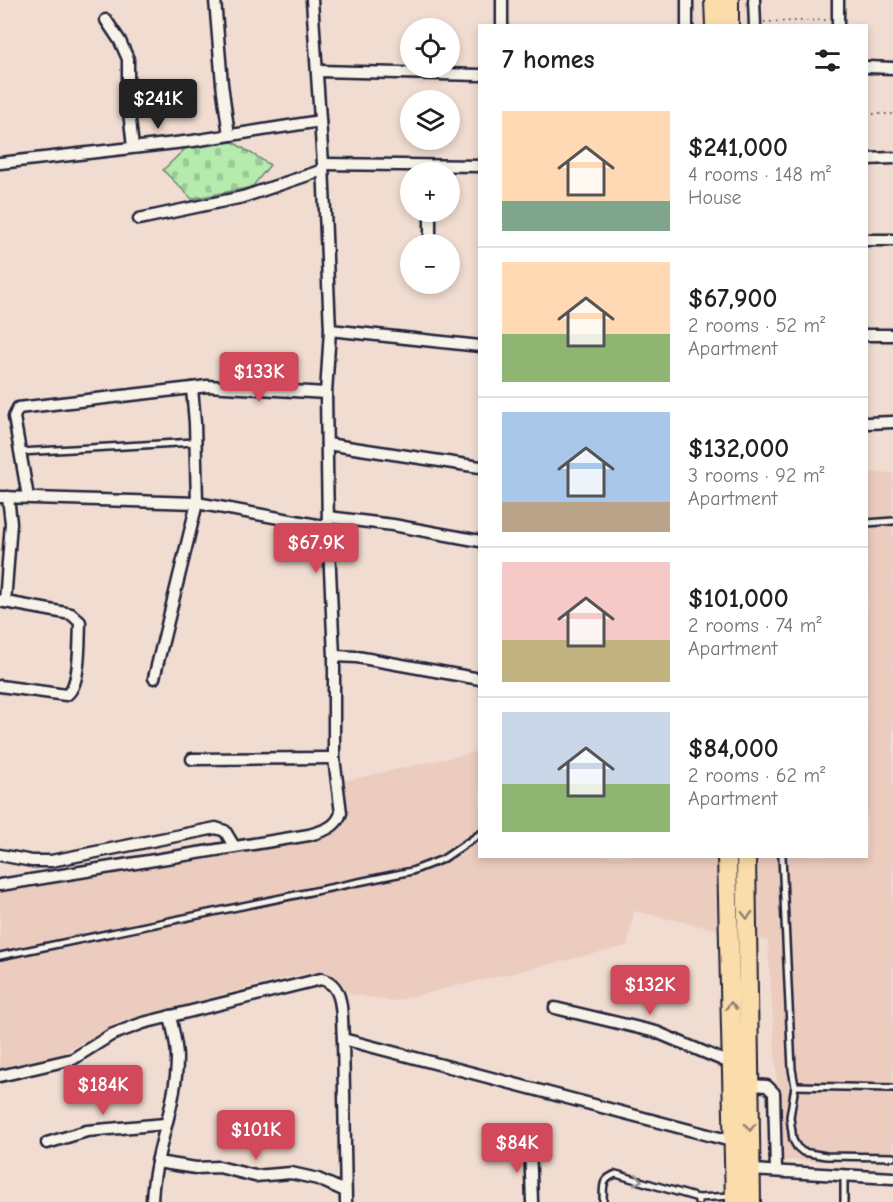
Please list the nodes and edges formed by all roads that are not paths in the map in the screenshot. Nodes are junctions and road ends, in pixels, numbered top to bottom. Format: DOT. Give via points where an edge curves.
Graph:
graph roads {
  1 [pos="215,0"];
  2 [pos="312,0"];
  3 [pos="502,0"];
  4 [pos="687,0"];
  5 [pos="714,0"];
  6 [pos="729,0"];
  7 [pos="754,0"];
  8 [pos="838,0"];
  9 [pos="106,20"];
  10 [pos="838,22"];
  11 [pos="502,24"];
  12 [pos="687,24"];
  13 [pos="714,24"];
  14 [pos="729,24"];
  15 [pos="755,24"];
  16 [pos="868,68"];
  17 [pos="893,68"];
  18 [pos="318,71"];
  19 [pos="478,75"];
  20 [pos="320,121"];
  21 [pos="229,135"];
  22 [pos="133,147"];
  23 [pos="893,158"];
  24 [pos="868,159"];
  25 [pos="0,163"];
  26 [pos="478,166"];
  27 [pos="323,167"];
  28 [pos="460,167"];
  29 [pos="400,168"];
  30 [pos="139,219"];
  31 [pos="868,240"];
  32 [pos="893,240"];
  33 [pos="330,330"];
  34 [pos="868,335"];
  35 [pos="893,335"];
  36 [pos="478,346"];
  37 [pos="192,388"];
  38 [pos="326,393"];
  39 [pos="893,422"];
  40 [pos="868,423"];
  41 [pos="196,442"];
  42 [pos="327,444"];
  43 [pos="20,452"];
  44 [pos="478,467"];
  45 [pos="4,497"];
  46 [pos="28,497"];
  47 [pos="197,503"];
  48 [pos="893,521"];
  49 [pos="328,522"];
  50 [pos="868,523"];
  51 [pos="478,541"];
  52 [pos="3,601"];
  53 [pos="334,656"];
  54 [pos="154,678"];
  55 [pos="478,679"];
  56 [pos="0,686"];
  57 [pos="334,758"];
  58 [pos="192,759"];
  59 [pos="478,835"];
  60 [pos="234,846"];
  61 [pos="0,855"];
  62 [pos="728,858"];
  63 [pos="746,858"];
  64 [pos="782,858"];
  65 [pos="0,885"];
  66 [pos="0,956"];
  67 [pos="555,1008"];
  68 [pos="170,1016"];
  69 [pos="343,1040"];
  70 [pos="732,1064"];
  71 [pos="0,1076"];
  72 [pos="741,1085"];
  73 [pos="795,1086"];
  74 [pos="893,1088"];
  75 [pos="165,1124"];
  76 [pos="735,1142"];
  77 [pos="48,1143"];
  78 [pos="531,1145"];
  79 [pos="893,1157"];
  80 [pos="157,1162"];
  81 [pos="751,1170"];
  82 [pos="776,1170"];
  83 [pos="844,1174"];
  84 [pos="893,1178"];
  85 [pos="345,1197"];
  86 [pos="698,1200"];
  87 [pos="741,1200"];
  88 [pos="152,1202"];
  89 [pos="532,1202"];
  90 [pos="603,1202"];
  91 [pos="844,1202"];
  1 -- 21 [label="street"];
  2 -- 18 [label="street"];
  3 -- 11 [label="street"];
  4 -- 12 [label="street"];
  5 -- 13 [label="main road"];
  6 -- 14 [label="main road"];
  7 -- 15 [label="street"];
  8 -- 10 [label="street"];
  9 -- 22 [label="street" via="128,58"];
  16 -- 17 [label="street"];
  18 -- 19 [label="street"];
  18 -- 20 [label="street"];
  20 -- 21 [label="street"];
  20 -- 27 [label="street"];
  21 -- 22 [label="street"];
  22 -- 25 [label="street"];
  23 -- 24 [label="street"];
  26 -- 28 [label="street"];
  27 -- 29 [label="street"];
  27 -- 30 [label="street" via="243,197"];
  27 -- 33 [label="street"];
  31 -- 32 [label="street"];
  33 -- 36 [label="street"];
  33 -- 38 [label="street"];
  34 -- 35 [label="street"];
  37 -- 38 [label="street"];
  37 -- 41 [label="street"];
  37 -- 43 [label="street" via="21,406 14,417"];
  38 -- 42 [label="street"];
  39 -- 40 [label="street"];
  41 -- 43 [label="lane"];
  41 -- 47 [label="street"];
  42 -- 44 [label="street"];
  42 -- 49 [label="street"];
  43 -- 46 [label="street"];
  45 -- 46 [label="street"];
  45 -- 52 [label="street" via="11,523"];
  46 -- 47 [label="street"];
  47 -- 49 [label="street"];
  47 -- 54 [label="street"];
  48 -- 50 [label="lane"];
  49 -- 51 [label="street" via="393,525"];
  49 -- 53 [label="street"];
  52 -- 56 [label="street" via="70,614 80,622 76,683 70,693"];
  53 -- 55 [label="street"];
  53 -- 57 [label="street"];
  57 -- 58 [label="street"];
  57 -- 60 [label="street" via="341,813 334,825 309,835"];
  59 -- 66 [label="lane" via="443,859 412,871"];
  60 -- 61 [label="street" via="225,831 216,828 51,861"];
  60 -- 65 [label="street"];
  70 -- 62 [label="main road, one-way"];
  63 -- 72 [label="main road, one-way"];
  64 -- 73 [label="lane"];
  67 -- 70 [label="street" via="656,1032"];
  68 -- 69 [label="street" via="321,979 332,982 339,994"];
  68 -- 71 [label="street" via="111,1035 73,1059"];
  68 -- 75 [label="street" via="177,1057"];
  69 -- 76 [label="street"];
  69 -- 85 [label="street"];
  70 -- 72 [label="main road"];
  72 -- 76 [label="main road"];
  72 -- 81 [label="main road, one-way"];
  72 -- 82 [label="street" via="767,1086 774,1093"];
  73 -- 74 [label="lane"];
  73 -- 79 [label="lane" via="791,1130 793,1140 803,1152"];
  75 -- 77 [label="street" via="87,1131"];
  75 -- 80 [label="street"];
  76 -- 87 [label="main road"];
  78 -- 89 [label="street"];
  80 -- 85 [label="street" via="219,1167 255,1176 285,1172 318,1179"];
  80 -- 88 [label="street"];
  81 -- 82 [label="street"];
  81 -- 87 [label="main road"];
  82 -- 83 [label="street"];
  83 -- 84 [label="street"];
  83 -- 91 [label="lane"];
  86 -- 87 [label="lane"];
  90 -- 86 [label="lane, one-way" via="604,1181 616,1174 681,1191"];
}
